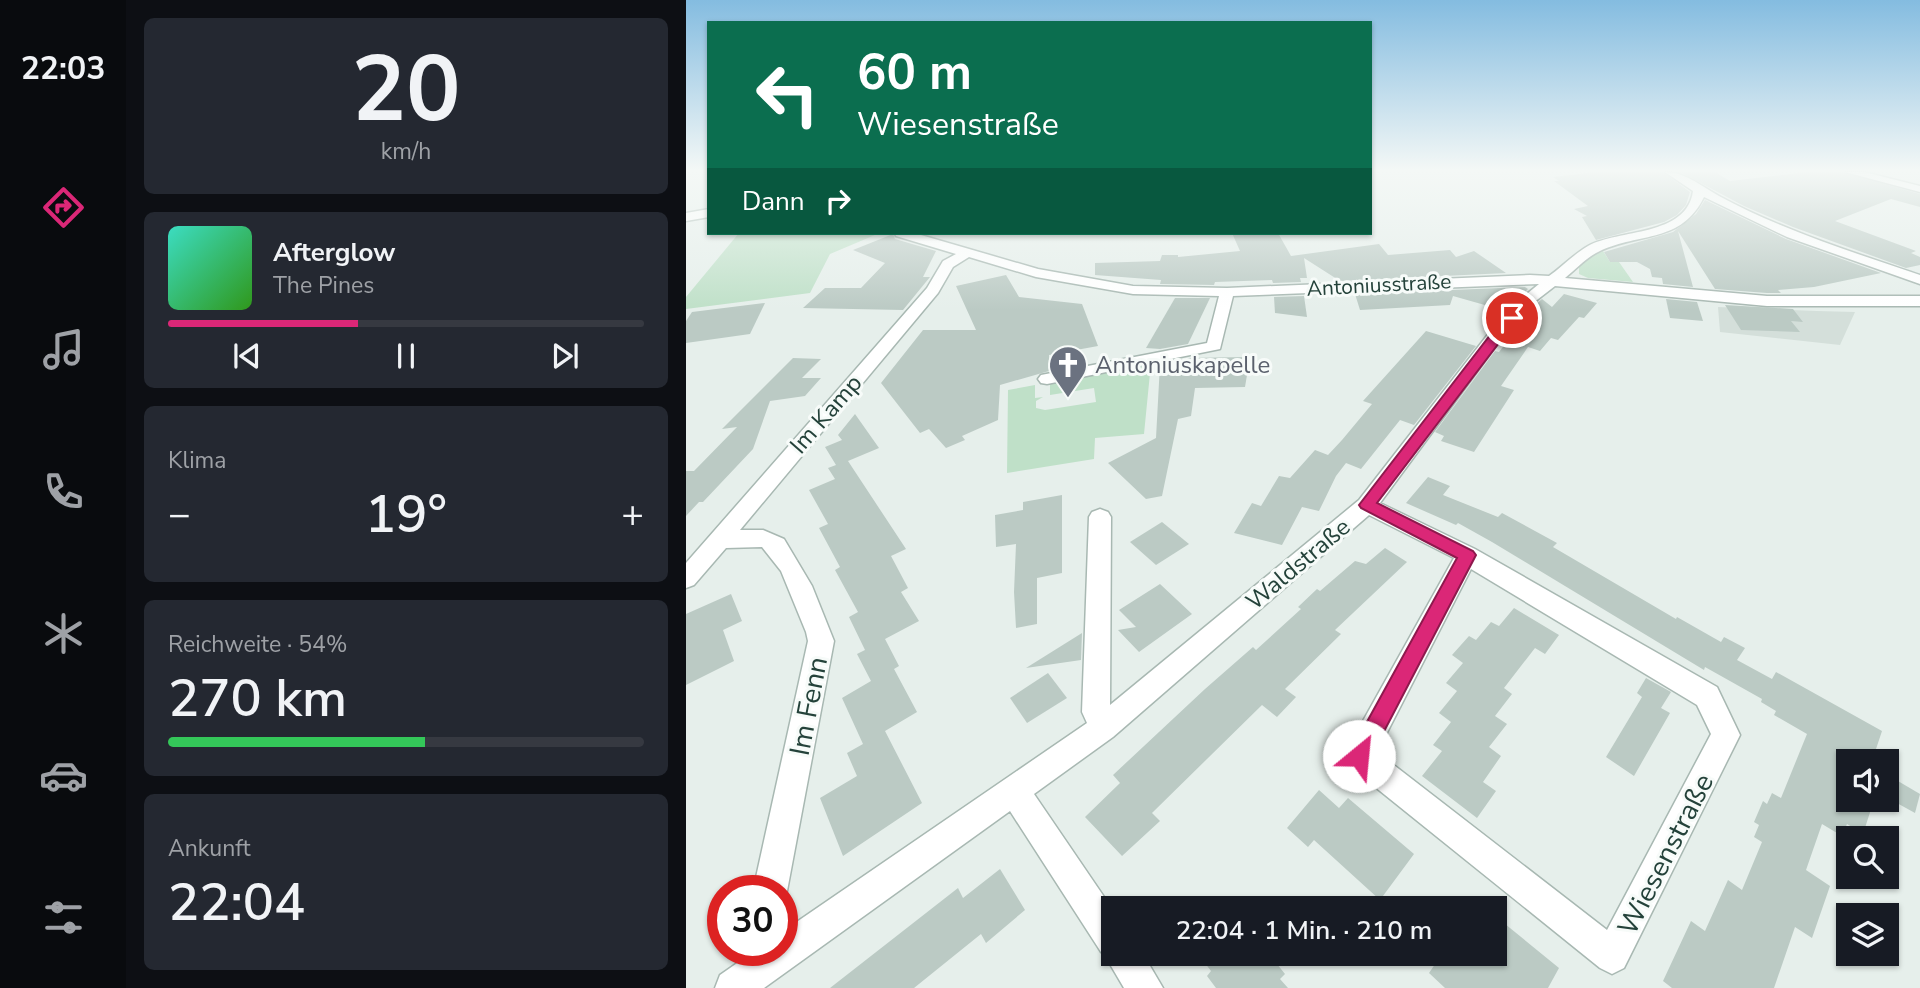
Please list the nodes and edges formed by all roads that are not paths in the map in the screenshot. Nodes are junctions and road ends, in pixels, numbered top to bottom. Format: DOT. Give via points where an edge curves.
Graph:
graph roads {
  1 [pos="1683,218"];
  2 [pos="1759,218"];
  3 [pos="908,235"];
  4 [pos="967,253"];
  5 [pos="1920,280"];
  6 [pos="1551,281"];
  7 [pos="1227,292"];
  8 [pos="1920,301"];
  9 [pos="1047,379"];
  10 [pos="1367,505"];
  11 [pos="1100,517"];
  12 [pos="719,540"];
  13 [pos="1467,555"];
  14 [pos="686,579"];
  15 [pos="1103,728"];
  16 [pos="1014,792"];
  17 [pos="773,875"];
  18 [pos="1101,922"];
  19 [pos="1130,966"];
  20 [pos="748,971"];
  21 [pos="1145,988"];
  1 -- 6 [label="street, Waldstraße" via="1668,228 1594,248"];
  2 -- 5 [label="street"];
  3 -- 4 [label="street, Antoniusstraße"];
  4 -- 7 [label="street, Antoniusstraße" via="1082,283 1133,290"];
  4 -- 12 [label="street, Im Kamp" via="948,264 933,290"];
  6 -- 7 [label="street, Antoniusstraße"];
  6 -- 8 [label="street, Antoniusstraße" via="1767,301"];
  6 -- 10 [label="street, Waldstraße" via="1495,336"];
  7 -- 9 [label="street" via="1214,346"];
  10 -- 13 [label="street, Wiesenstraße"];
  10 -- 15 [label="street, Waldstraße"];
  11 -- 15 [label="street" via="1096,712"];
  12 -- 14 [label="street, Im Kamp"];
  12 -- 17 [label="street, Im Fenn" via="763,539 779,547 821,641"];
  13 -- 13 [label="street, Wiesenstraße" via="1707,696 1726,735 1612,956 1359,756"];
  15 -- 16 [label="street, Waldstraße"];
  16 -- 18 [label="street"];
  16 -- 20 [label="street, Waldstraße"];
  19 -- 21 [label="street"];
}
